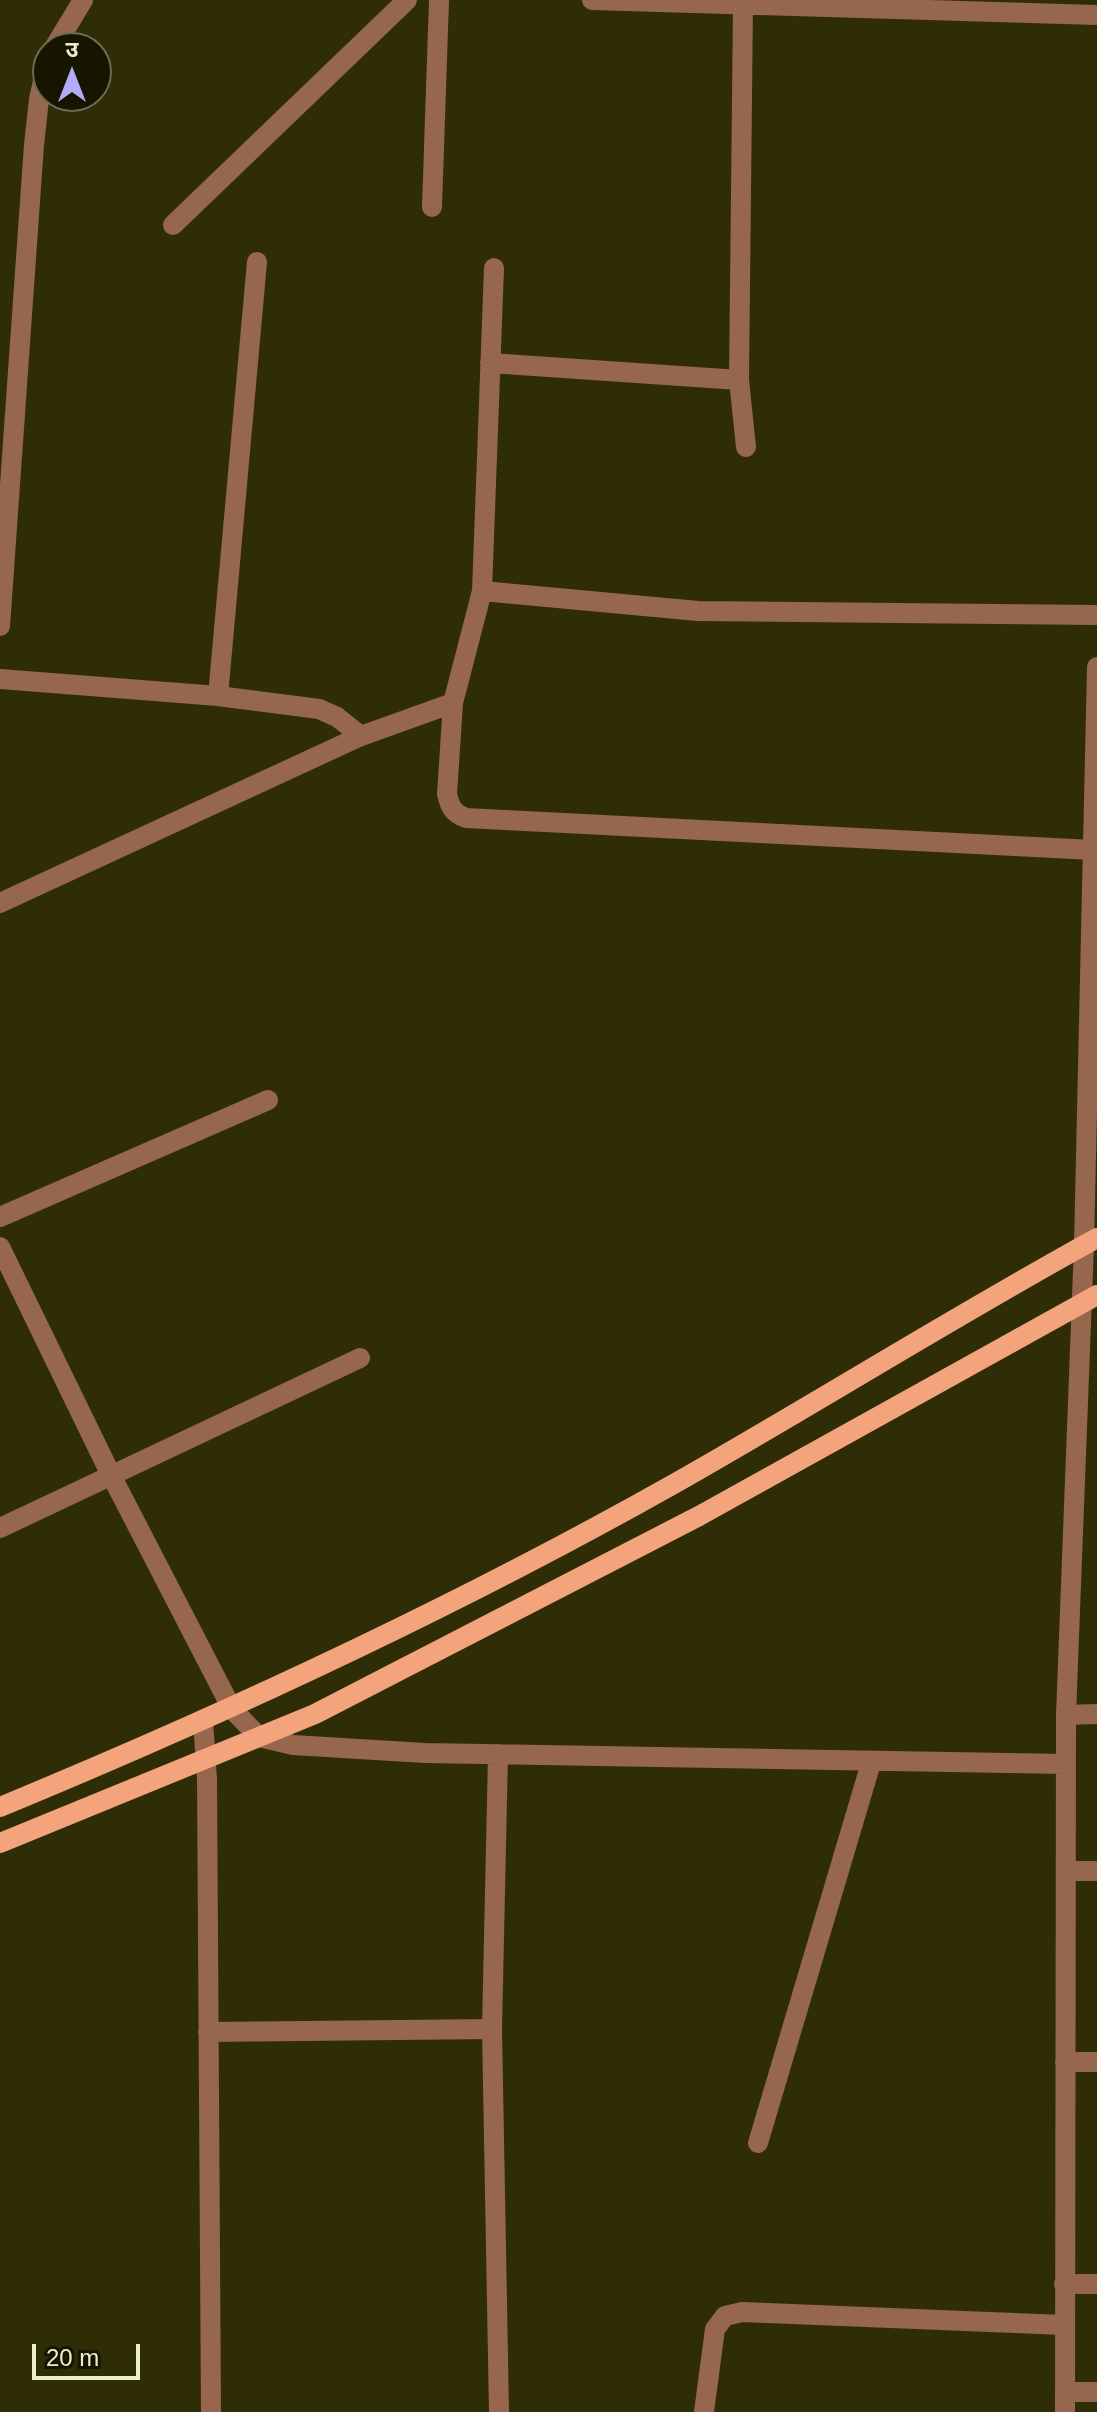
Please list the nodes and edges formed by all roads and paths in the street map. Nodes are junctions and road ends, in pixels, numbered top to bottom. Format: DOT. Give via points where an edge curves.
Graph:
graph roads {
  1 [pos="83,0"];
  2 [pos="407,0"];
  3 [pos="439,0"];
  4 [pos="592,0"];
  5 [pos="743,3"];
  6 [pos="1097,15"];
  7 [pos="64,32"];
  8 [pos="38,112"];
  9 [pos="432,207"];
  10 [pos="173,225"];
  11 [pos="257,262"];
  12 [pos="494,268"];
  13 [pos="490,363"];
  14 [pos="739,380"];
  15 [pos="746,447"];
  16 [pos="482,591"];
  17 [pos="1097,615"];
  18 [pos="0,626"];
  19 [pos="1097,667"];
  20 [pos="0,679"];
  21 [pos="218,696"];
  22 [pos="453,703"];
  23 [pos="361,736"];
  24 [pos="1093,850"];
  25 [pos="0,903"];
  26 [pos="268,1100"];
  27 [pos="0,1217"];
  28 [pos="1091,1242"];
  29 [pos="0,1247"];
  30 [pos="1089,1300"];
  31 [pos="360,1358"];
  32 [pos="111,1475"];
  33 [pos="0,1528"];
  34 [pos="232,1709"];
  35 [pos="1097,1714"];
  36 [pos="1066,1715"];
  37 [pos="203,1721"];
  38 [pos="259,1737"];
  39 [pos="498,1754"];
  40 [pos="205,1762"];
  41 [pos="871,1763"];
  42 [pos="1066,1764"];
  43 [pos="0,1807"];
  44 [pos="0,1843"];
  45 [pos="1066,1871"];
  46 [pos="1097,1871"];
  47 [pos="492,2029"];
  48 [pos="208,2032"];
  49 [pos="1065,2062"];
  50 [pos="1097,2062"];
  51 [pos="758,2143"];
  52 [pos="1064,2284"];
  53 [pos="1097,2284"];
  54 [pos="1064,2325"];
  55 [pos="1097,2392"];
  56 [pos="1065,2402"];
  57 [pos="211,2412"];
  58 [pos="499,2412"];
  59 [pos="704,2412"];
  1 -- 7 [label="street"];
  2 -- 10 [label="street"];
  3 -- 9 [label="street"];
  4 -- 5 [label="street"];
  5 -- 6 [label="street"];
  5 -- 14 [label="street"];
  8 -- 18 [label="street"];
  11 -- 21 [label="street"];
  12 -- 13 [label="street"];
  13 -- 14 [label="street"];
  13 -- 16 [label="street"];
  14 -- 15 [label="street"];
  16 -- 17 [label="street" via="698,611"];
  16 -- 22 [label="street"];
  19 -- 24 [label="street"];
  20 -- 21 [label="street"];
  21 -- 23 [label="street" via="319,709"];
  22 -- 23 [label="street"];
  22 -- 24 [label="street" via="447,794 450,806 466,818"];
  23 -- 25 [label="street"];
  24 -- 28 [label="street"];
  26 -- 27 [label="street"];
  28 -- 30 [label="street"];
  28 -- 34 [label="main road" via="670,1486"];
  29 -- 32 [label="street"];
  30 -- 36 [label="street"];
  30 -- 38 [label="main road" via="699,1516 315,1714"];
  31 -- 32 [label="street"];
  32 -- 33 [label="street"];
  32 -- 34 [label="street"];
  34 -- 37 [label="main road"];
  34 -- 38 [label="street"];
  35 -- 36 [label="street"];
  36 -- 42 [label="street"];
  37 -- 40 [label="street"];
  37 -- 43 [label="main road"];
  38 -- 39 [label="street" via="293,1745"];
  38 -- 40 [label="main road"];
  39 -- 41 [label="street"];
  39 -- 47 [label="street"];
  40 -- 44 [label="main road"];
  40 -- 48 [label="street"];
  41 -- 42 [label="street"];
  41 -- 51 [label="street"];
  42 -- 45 [label="street"];
  45 -- 46 [label="street"];
  45 -- 49 [label="street"];
  47 -- 48 [label="street"];
  47 -- 58 [label="street"];
  48 -- 57 [label="street"];
  49 -- 50 [label="street"];
  49 -- 52 [label="street"];
  52 -- 53 [label="street"];
  52 -- 54 [label="street"];
  54 -- 56 [label="street"];
  54 -- 59 [label="street" via="742,2312 725,2316 715,2329"];
  55 -- 56 [label="street"];
}
